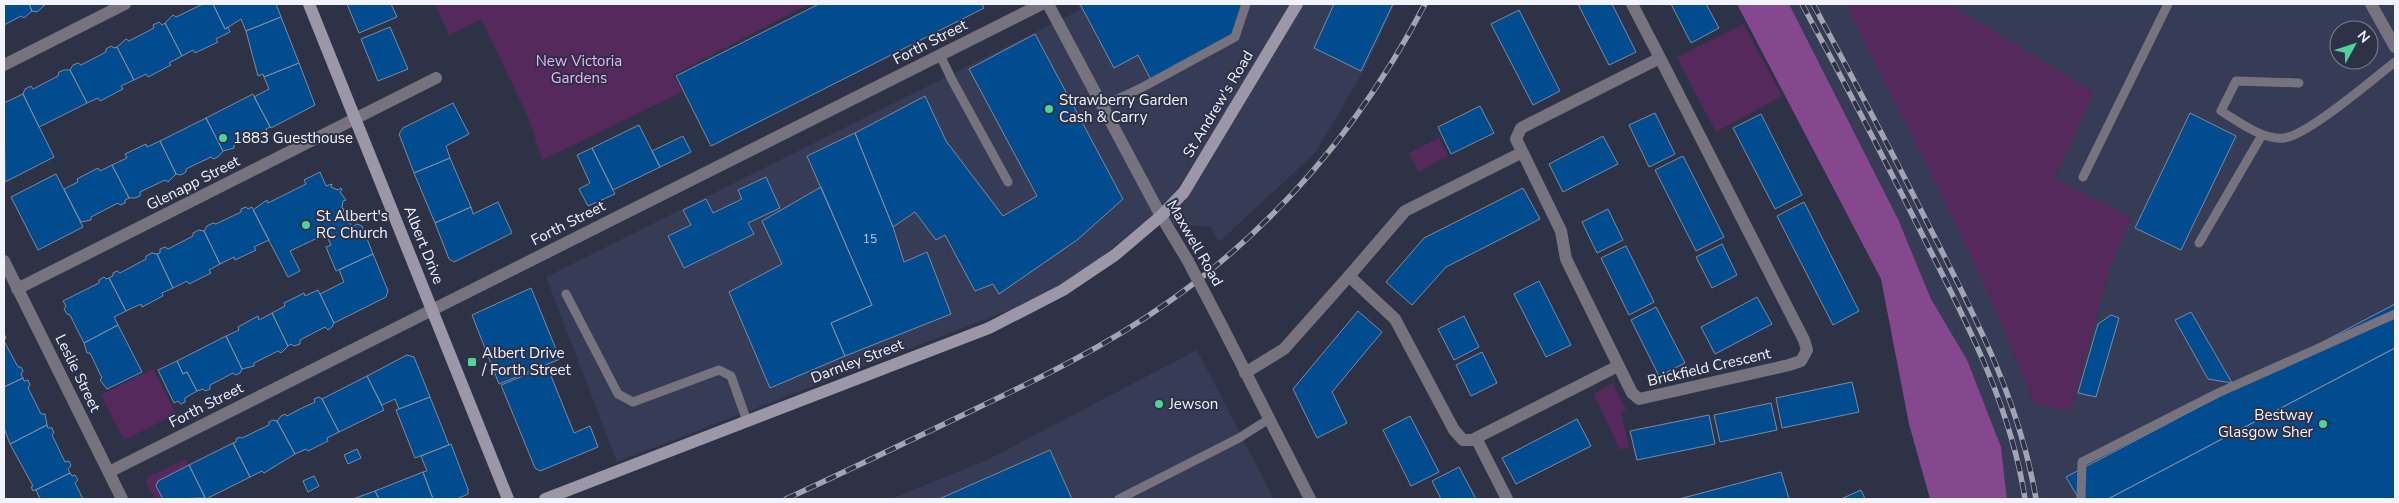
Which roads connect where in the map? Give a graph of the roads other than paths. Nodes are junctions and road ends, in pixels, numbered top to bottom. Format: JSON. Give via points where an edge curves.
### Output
{"nodes":[{"id":1,"x":125,"y":4,"type":"edge"},
{"id":2,"x":309,"y":4,"type":"edge"},
{"id":3,"x":1042,"y":4,"type":"edge"},
{"id":4,"x":1048,"y":4,"type":"edge"},
{"id":5,"x":1246,"y":4,"type":"edge"},
{"id":6,"x":1296,"y":4,"type":"edge"},
{"id":7,"x":1632,"y":4,"type":"edge"},
{"id":8,"x":2168,"y":4,"type":"edge"},
{"id":9,"x":2372,"y":4,"type":"edge"},
{"id":10,"x":2395,"y":47,"type":"edge"},
{"id":11,"x":940,"y":55,"type":"junction"},
{"id":12,"x":1660,"y":58,"type":"junction"},
{"id":13,"x":2395,"y":62,"type":"edge"},
{"id":14,"x":4,"y":65,"type":"edge"},
{"id":15,"x":436,"y":78,"type":"dead end"},
{"id":16,"x":2299,"y":83,"type":"dead end"},
{"id":17,"x":1102,"y":106,"type":"junction"},
{"id":18,"x":355,"y":120,"type":"junction"},
{"id":19,"x":2262,"y":135,"type":"junction"},
{"id":20,"x":1521,"y":153,"type":"junction"},
{"id":21,"x":2083,"y":177,"type":"dead end"},
{"id":22,"x":1008,"y":182,"type":"dead end"},
{"id":23,"x":1160,"y":216,"type":"junction"},
{"id":24,"x":2199,"y":243,"type":"dead end"},
{"id":25,"x":4,"y":261,"type":"edge"},
{"id":26,"x":1348,"y":276,"type":"junction"},
{"id":27,"x":17,"y":288,"type":"junction"},
{"id":28,"x":566,"y":294,"type":"dead end"},
{"id":29,"x":432,"y":309,"type":"junction"},
{"id":30,"x":2395,"y":314,"type":"edge"},
{"id":31,"x":1618,"y":366,"type":"junction"},
{"id":32,"x":1245,"y":373,"type":"junction"},
{"id":33,"x":1269,"y":419,"type":"junction"},
{"id":34,"x":747,"y":421,"type":"junction"},
{"id":35,"x":1476,"y":438,"type":"junction"},
{"id":36,"x":109,"y":472,"type":"junction"},
{"id":37,"x":122,"y":499,"type":"edge"},
{"id":38,"x":508,"y":499,"type":"edge"},
{"id":39,"x":546,"y":499,"type":"edge"},
{"id":40,"x":1119,"y":499,"type":"edge"},
{"id":41,"x":1310,"y":499,"type":"edge"},
{"id":42,"x":1507,"y":499,"type":"edge"},
{"id":43,"x":2081,"y":499,"type":"edge"}],
"edges":[{"from":1,"to":14,"type":"street"},
{"from":2,"to":18,"type":"street","name":"Albert Drive"},
{"from":3,"to":11,"type":"street","name":"Forth Street"},
{"from":4,"to":17,"type":"street","name":"Maxwell Road"},
{"from":5,"to":17,"type":"lane","via":[[1235,37]]},
{"from":6,"to":23,"type":"street","name":"St Andrew's Road","via":[[1184,192]]},
{"from":7,"to":12,"type":"street","name":"Brickfield Crescent"},
{"from":8,"to":21,"type":"lane"},
{"from":9,"to":10,"type":"street"},
{"from":11,"to":22,"type":"lane"},
{"from":11,"to":29,"type":"street","name":"Forth Street"},
{"from":12,"to":20,"type":"street","via":[[1521,128],[1516,139]]},
{"from":12,"to":31,"type":"street","name":"Brickfield Crescent","via":[[1807,350],[1800,361],[1790,365],[1639,399],[1632,394]]},
{"from":13,"to":19,"type":"lane","via":[[2305,130],[2284,138]]},
{"from":15,"to":18,"type":"street","name":"Glenapp Street"},
{"from":16,"to":19,"type":"lane","via":[[2236,81],[2221,111]]},
{"from":17,"to":23,"type":"street","name":"Maxwell Road"},
{"from":18,"to":27,"type":"street","name":"Glenapp Street"},
{"from":18,"to":29,"type":"street","name":"Albert Drive"},
{"from":19,"to":24,"type":"lane"},
{"from":20,"to":26,"type":"street","via":[[1405,212]]},
{"from":20,"to":31,"type":"street","via":[[1561,231],[1566,259]]},
{"from":23,"to":32,"type":"street","name":"Maxwell Road","bridge":true,"via":[[1224,328]]},
{"from":23,"to":34,"type":"street","name":"Darnley Street","via":[[1115,255],[1063,290],[989,328]]},
{"from":25,"to":27,"type":"street","name":"Leslie Street"},
{"from":26,"to":32,"type":"street","via":[[1284,349]]},
{"from":26,"to":35,"type":"street","via":[[1395,319],[1457,435],[1466,441]]},
{"from":27,"to":36,"type":"street","name":"Leslie Street"},
{"from":28,"to":34,"type":"lane","via":[[618,394],[633,402],[719,370],[731,376]]},
{"from":29,"to":36,"type":"street","name":"Forth Street"},
{"from":29,"to":38,"type":"street","name":"Albert Drive"},
{"from":30,"to":43,"type":"lane","via":[[2218,393],[2082,462]]},
{"from":31,"to":35,"type":"street"},
{"from":32,"to":33,"type":"street","name":"Maxwell Road"},
{"from":33,"to":40,"type":"lane","via":[[1239,438]]},
{"from":33,"to":41,"type":"street","name":"Maxwell Road"},
{"from":34,"to":39,"type":"street","name":"Darnley Street"},
{"from":35,"to":42,"type":"street"},
{"from":36,"to":37,"type":"street","name":"Leslie Street"}]}
